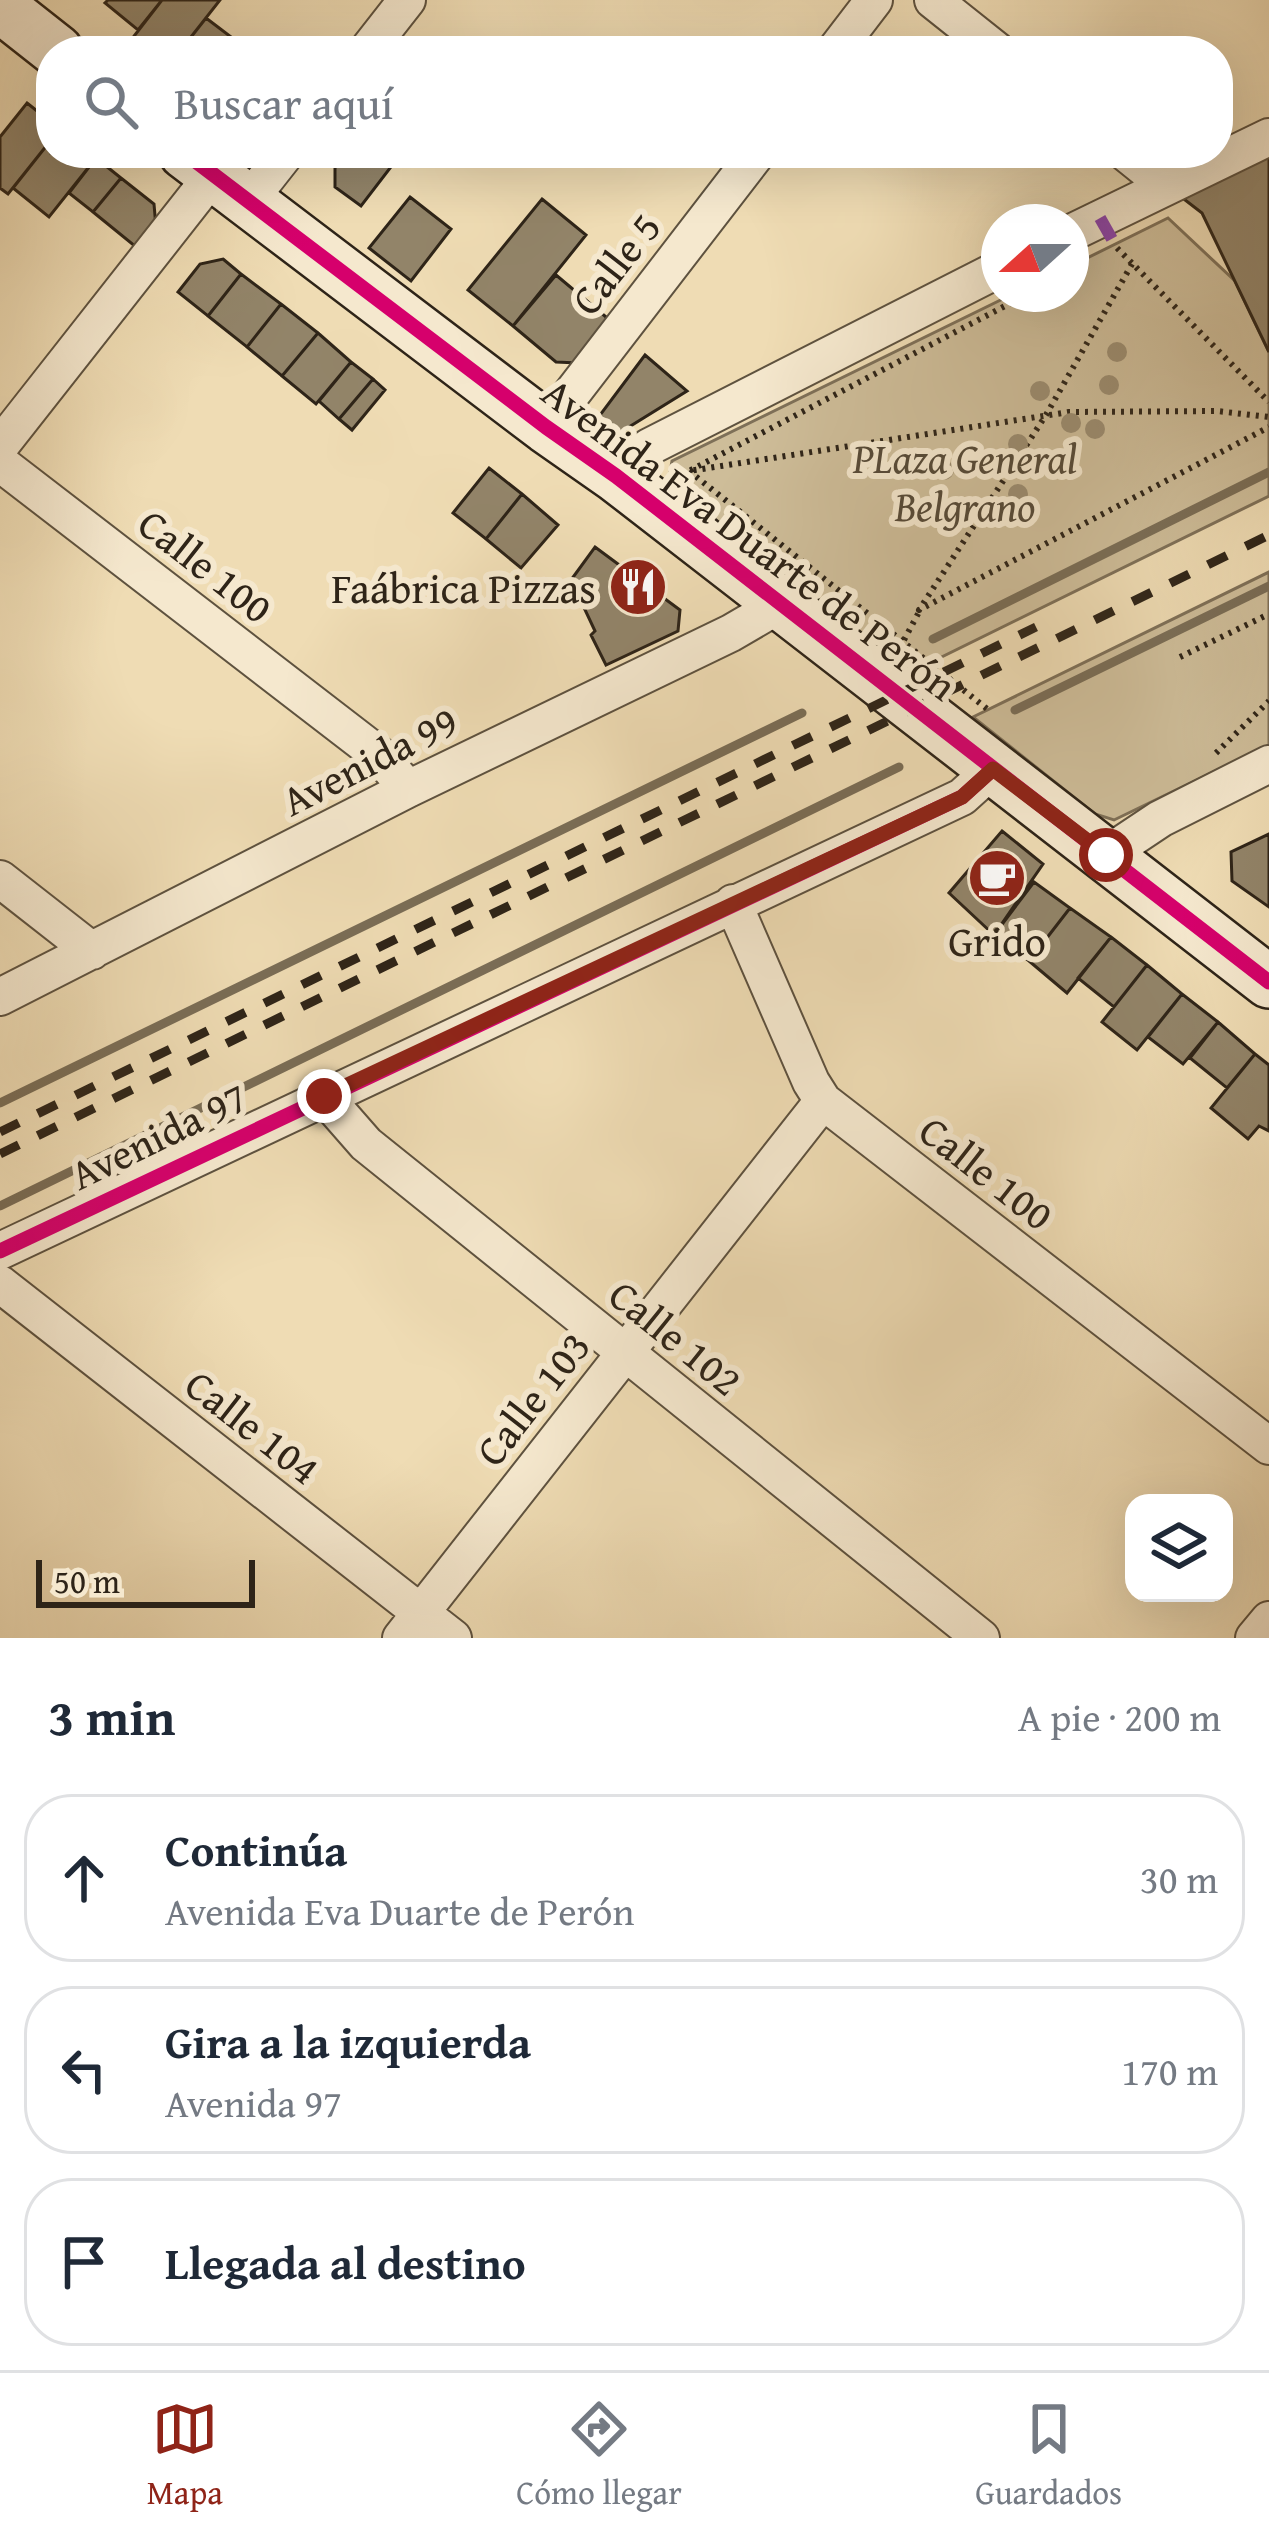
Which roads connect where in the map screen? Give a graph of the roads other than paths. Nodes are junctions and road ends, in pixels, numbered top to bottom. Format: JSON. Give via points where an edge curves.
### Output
{"nodes":[{"id":1,"x":407,"y":0,"type":"edge"},
{"id":2,"x":874,"y":0,"type":"edge"},
{"id":3,"x":933,"y":0,"type":"edge"},
{"id":4,"x":0,"y":6,"type":"edge"},
{"id":5,"x":38,"y":36,"type":"edge"},
{"id":6,"x":379,"y":36,"type":"edge"},
{"id":7,"x":846,"y":36,"type":"edge"},
{"id":8,"x":978,"y":36,"type":"edge"},
{"id":9,"x":1269,"y":137,"type":"edge"},
{"id":10,"x":1233,"y":154,"type":"edge"},
{"id":11,"x":745,"y":168,"type":"edge"},
{"id":12,"x":1145,"y":168,"type":"edge"},
{"id":13,"x":1204,"y":168,"type":"edge"},
{"id":14,"x":216,"y":176,"type":"edge"},
{"id":15,"x":1167,"y":186,"type":"junction"},
{"id":16,"x":1089,"y":224,"type":"edge"},
{"id":17,"x":981,"y":278,"type":"edge"},
{"id":18,"x":545,"y":427,"type":"junction"},
{"id":19,"x":0,"y":446,"type":"edge"},
{"id":20,"x":0,"y":463,"type":"edge"},
{"id":21,"x":616,"y":476,"type":"junction"},
{"id":22,"x":779,"y":605,"type":"junction"},
{"id":23,"x":1269,"y":764,"type":"edge"},
{"id":24,"x":993,"y":769,"type":"junction"},
{"id":25,"x":408,"y":789,"type":"junction"},
{"id":26,"x":1106,"y":855,"type":"junction"},
{"id":27,"x":0,"y":878,"type":"edge"},
{"id":28,"x":733,"y":904,"type":"junction"},
{"id":29,"x":92,"y":951,"type":"junction"},
{"id":30,"x":1269,"y":982,"type":"edge"},
{"id":31,"x":0,"y":997,"type":"edge"},
{"id":32,"x":324,"y":1096,"type":"junction"},
{"id":33,"x":824,"y":1101,"type":"junction"},
{"id":34,"x":0,"y":1251,"type":"edge"},
{"id":35,"x":0,"y":1284,"type":"edge"},
{"id":36,"x":624,"y":1354,"type":"junction"},
{"id":37,"x":1269,"y":1446,"type":"edge"},
{"id":38,"x":1269,"y":1620,"type":"edge"},
{"id":39,"x":411,"y":1625,"type":"edge"},
{"id":40,"x":453,"y":1638,"type":"edge"},
{"id":41,"x":981,"y":1638,"type":"edge"},
{"id":42,"x":1254,"y":1638,"type":"edge"}],
"edges":[{"from":1,"to":6,"type":"street"},
{"from":2,"to":7,"type":"street"},
{"from":3,"to":8,"type":"street"},
{"from":4,"to":5,"type":"street"},
{"from":9,"to":10,"type":"street"},
{"from":11,"to":18,"type":"street","name":"Calle 5"},
{"from":12,"to":15,"type":"street"},
{"from":13,"to":15,"type":"street"},
{"from":14,"to":18,"type":"street","name":"Avenida Eva Duarte de Perón"},
{"from":14,"to":19,"type":"street"},
{"from":15,"to":16,"type":"street"},
{"from":17,"to":21,"type":"street","via":[[650,447]]},
{"from":18,"to":21,"type":"street","name":"Avenida Eva Duarte de Perón"},
{"from":20,"to":25,"type":"street","name":"Calle 100","via":[[379,755]]},
{"from":21,"to":22,"type":"street","name":"Avenida Eva Duarte de Perón"},
{"from":22,"to":24,"type":"street","name":"Avenida Eva Duarte de Perón"},
{"from":22,"to":25,"type":"street","name":"Avenida 99"},
{"from":23,"to":26,"type":"street"},
{"from":24,"to":26,"type":"street","name":"Avenida Eva Duarte de Perón"},
{"from":24,"to":28,"type":"street","name":"Avenida 97","via":[[962,797]]},
{"from":25,"to":29,"type":"street","name":"Avenida 99"},
{"from":26,"to":30,"type":"street","name":"Avenida Eva Duarte de Perón"},
{"from":27,"to":29,"type":"street"},
{"from":28,"to":32,"type":"street","name":"Avenida 97"},
{"from":28,"to":33,"type":"street","name":"Calle 100"},
{"from":29,"to":31,"type":"street","name":"Avenida 99"},
{"from":32,"to":34,"type":"street","name":"Avenida 97"},
{"from":32,"to":36,"type":"street","name":"Calle 102","via":[[366,1144]]},
{"from":33,"to":36,"type":"street","name":"Calle 103"},
{"from":33,"to":37,"type":"street","name":"Calle 100"},
{"from":35,"to":39,"type":"street","name":"Calle 104"},
{"from":36,"to":39,"type":"street","name":"Calle 103"},
{"from":36,"to":41,"type":"street","name":"Calle 102"},
{"from":38,"to":42,"type":"street"},
{"from":39,"to":40,"type":"street","name":"Calle 104"}]}
